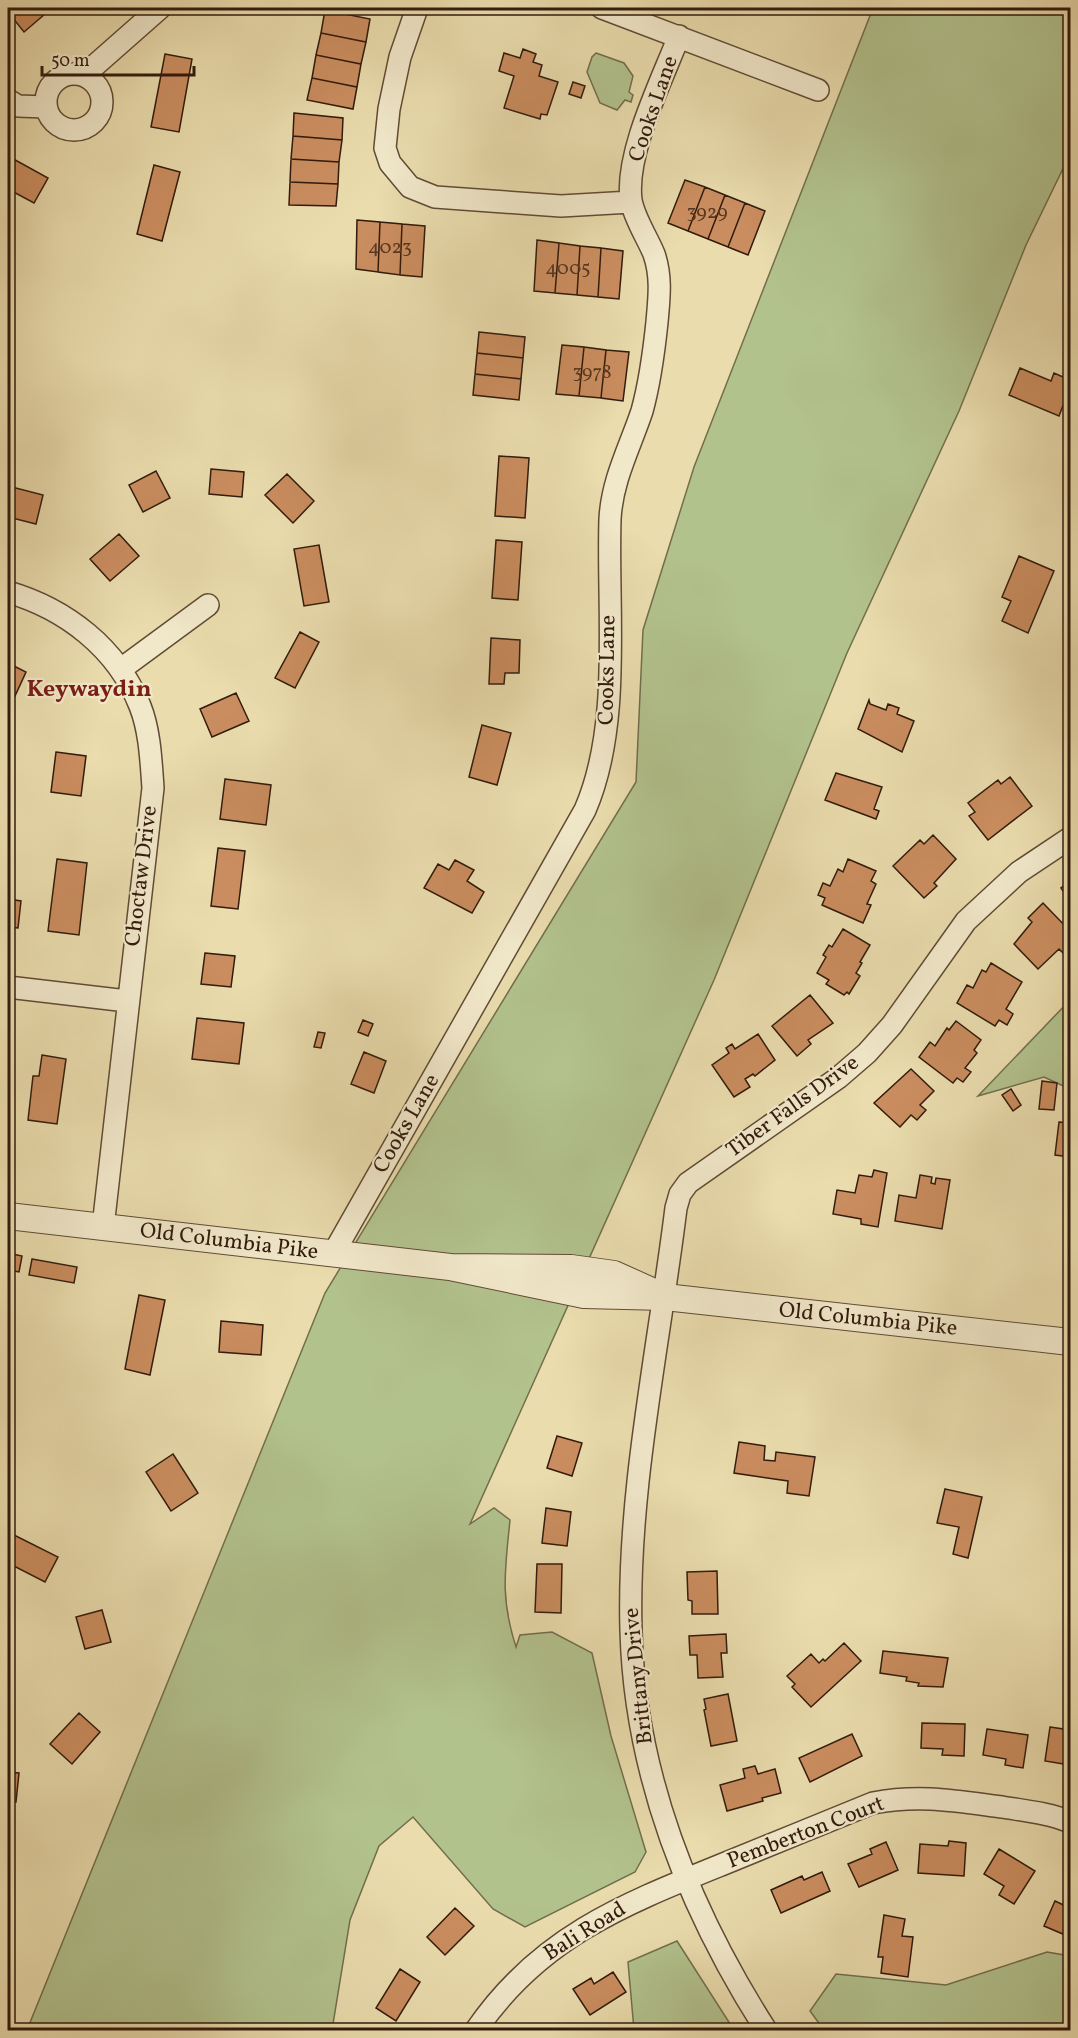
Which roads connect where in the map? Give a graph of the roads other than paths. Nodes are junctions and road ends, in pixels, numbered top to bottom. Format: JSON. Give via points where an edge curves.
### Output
{"nodes":[{"id":1,"x":160,"y":8,"type":"edge"},
{"id":2,"x":417,"y":8,"type":"edge"},
{"id":3,"x":602,"y":8,"type":"edge"},
{"id":4,"x":679,"y":36,"type":"junction"},
{"id":5,"x":84,"y":75,"type":"junction"},
{"id":6,"x":818,"y":90,"type":"dead end"},
{"id":7,"x":8,"y":100,"type":"edge"},
{"id":8,"x":46,"y":106,"type":"junction"},
{"id":9,"x":631,"y":202,"type":"junction"},
{"id":10,"x":8,"y":592,"type":"edge"},
{"id":11,"x":208,"y":605,"type":"dead end"},
{"id":12,"x":121,"y":669,"type":"junction"},
{"id":13,"x":1071,"y":838,"type":"edge"},
{"id":14,"x":8,"y":987,"type":"edge"},
{"id":15,"x":127,"y":1001,"type":"junction"},
{"id":16,"x":8,"y":1216,"type":"edge"},
{"id":17,"x":103,"y":1227,"type":"junction"},
{"id":18,"x":333,"y":1254,"type":"junction"},
{"id":19,"x":665,"y":1297,"type":"junction"},
{"id":20,"x":1071,"y":1342,"type":"edge"},
{"id":21,"x":1071,"y":1822,"type":"edge"},
{"id":22,"x":685,"y":1880,"type":"junction"},
{"id":23,"x":476,"y":2031,"type":"edge"},
{"id":24,"x":766,"y":2031,"type":"edge"}],
"edges":[{"from":1,"to":5,"type":"street"},
{"from":2,"to":9,"type":"street","via":[[388,109],[386,148],[390,163],[410,187],[435,197],[561,206]]},
{"from":3,"to":4,"type":"street"},
{"from":4,"to":6,"type":"street"},
{"from":4,"to":9,"type":"street","name":"Cooks Lane","via":[[640,135]]},
{"from":5,"to":8,"type":"street","via":[[59,78],[48,91]]},
{"from":5,"to":8,"type":"street","via":[[102,94],[102,108],[90,127],[76,131],[61,128],[51,119]]},
{"from":7,"to":8,"type":"street","via":[[18,106]]},
{"from":9,"to":18,"type":"street","name":"Cooks Lane","via":[[654,256],[660,282],[642,410],[621,464],[610,516],[606,735],[596,784]]},
{"from":10,"to":12,"type":"street","name":"Choctaw Drive","via":[[67,618],[100,644]]},
{"from":11,"to":12,"type":"street"},
{"from":12,"to":15,"type":"street","name":"Choctaw Drive","via":[[140,706],[150,748],[153,788]]},
{"from":13,"to":19,"type":"street","name":"Tiber Falls Drive","via":[[1019,872],[966,921],[892,1025],[867,1053],[838,1078],[688,1183],[676,1208]]},
{"from":14,"to":15,"type":"street"},
{"from":15,"to":17,"type":"street","name":"Choctaw Drive"},
{"from":16,"to":17,"type":"street","name":"Old Columbia Pike"},
{"from":17,"to":18,"type":"street","name":"Old Columbia Pike"},
{"from":18,"to":19,"type":"street","name":"Old Columbia Pike","via":[[450,1267],[584,1295]]},
{"from":19,"to":20,"type":"street","name":"Old Columbia Pike"},
{"from":19,"to":22,"type":"street","name":"Brittany Drive","via":[[635,1514],[631,1634],[639,1713],[654,1785]]},
{"from":21,"to":22,"type":"street","name":"Pemberton Court","via":[[1047,1814],[932,1797],[900,1798],[873,1803]]},
{"from":22,"to":23,"type":"street","name":"Bali Road","via":[[628,1903],[551,1948],[514,1983]]},
{"from":22,"to":24,"type":"street","name":"Brittany Drive","via":[[722,1957]]}]}
